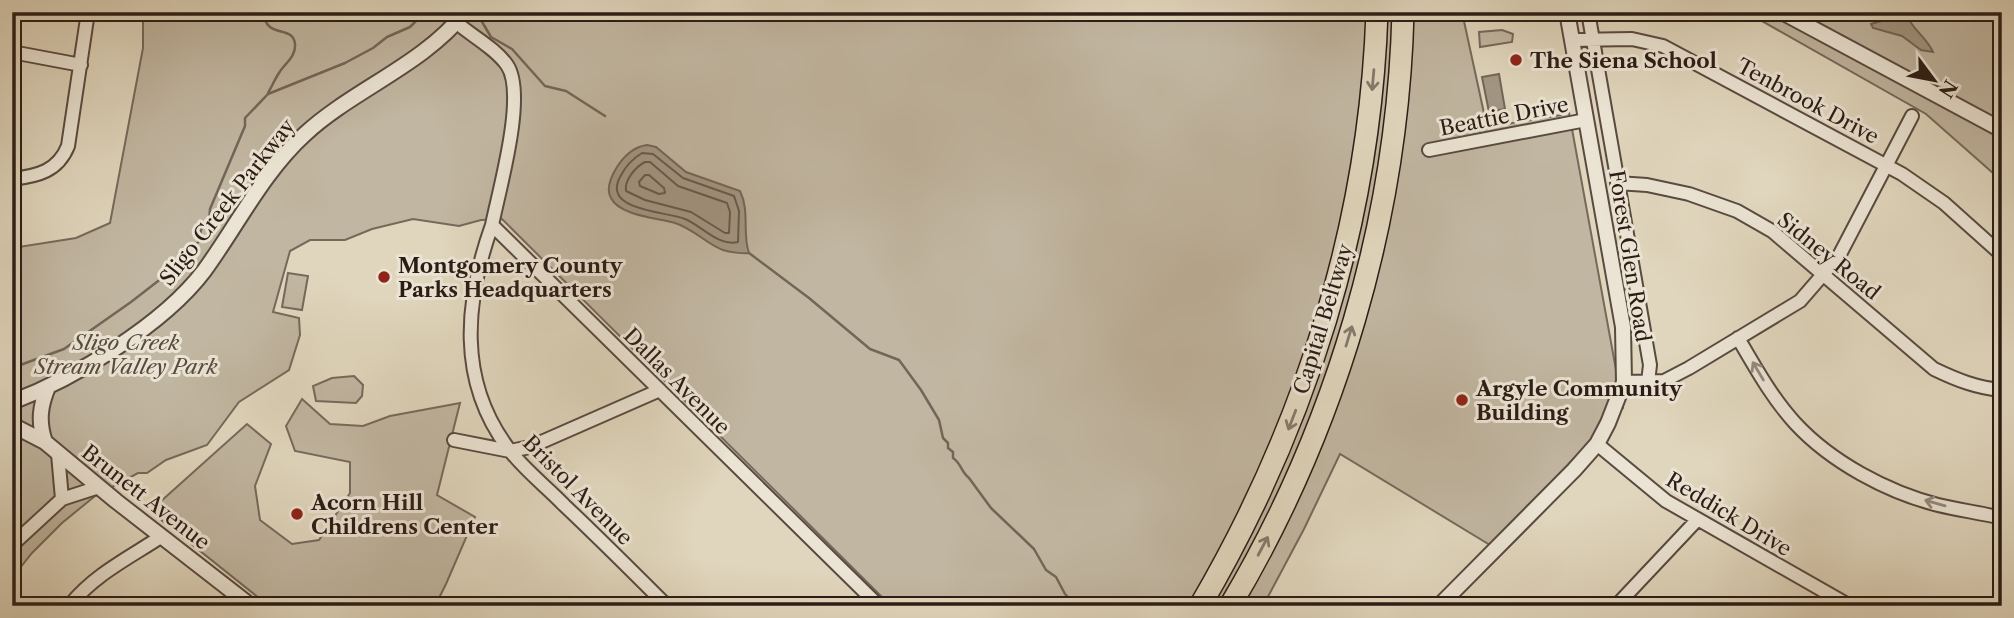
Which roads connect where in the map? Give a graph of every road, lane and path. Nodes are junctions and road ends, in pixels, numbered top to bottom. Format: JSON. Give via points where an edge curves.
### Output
{"nodes":[{"id":1,"x":88,"y":12,"type":"edge"},
{"id":2,"x":1377,"y":12,"type":"edge"},
{"id":3,"x":1404,"y":12,"type":"edge"},
{"id":4,"x":1567,"y":12,"type":"edge"},
{"id":5,"x":1588,"y":12,"type":"edge"},
{"id":6,"x":1782,"y":12,"type":"edge"},
{"id":7,"x":461,"y":18,"type":"edge"},
{"id":8,"x":1592,"y":39,"type":"junction"},
{"id":9,"x":1572,"y":40,"type":"junction"},
{"id":10,"x":12,"y":52,"type":"edge"},
{"id":11,"x":81,"y":65,"type":"junction"},
{"id":12,"x":1912,"y":117,"type":"dead end"},
{"id":13,"x":1586,"y":120,"type":"junction"},
{"id":14,"x":2002,"y":130,"type":"edge"},
{"id":15,"x":1429,"y":150,"type":"dead end"},
{"id":16,"x":1886,"y":165,"type":"junction"},
{"id":17,"x":12,"y":178,"type":"edge"},
{"id":18,"x":1617,"y":183,"type":"junction"},
{"id":19,"x":492,"y":225,"type":"junction"},
{"id":20,"x":2002,"y":255,"type":"edge"},
{"id":21,"x":1824,"y":274,"type":"junction"},
{"id":22,"x":1738,"y":338,"type":"junction"},
{"id":23,"x":1624,"y":382,"type":"junction"},
{"id":24,"x":1648,"y":382,"type":"junction"},
{"id":25,"x":48,"y":387,"type":"junction"},
{"id":26,"x":660,"y":390,"type":"junction"},
{"id":27,"x":2002,"y":390,"type":"edge"},
{"id":28,"x":12,"y":402,"type":"edge"},
{"id":29,"x":12,"y":425,"type":"edge"},
{"id":30,"x":454,"y":440,"type":"dead end"},
{"id":31,"x":45,"y":442,"type":"junction"},
{"id":32,"x":1597,"y":444,"type":"junction"},
{"id":33,"x":510,"y":451,"type":"junction"},
{"id":34,"x":58,"y":454,"type":"junction"},
{"id":35,"x":99,"y":487,"type":"junction"},
{"id":36,"x":62,"y":499,"type":"junction"},
{"id":37,"x":2002,"y":518,"type":"edge"},
{"id":38,"x":1697,"y":520,"type":"junction"},
{"id":39,"x":162,"y":536,"type":"junction"},
{"id":40,"x":12,"y":545,"type":"edge"},
{"id":41,"x":71,"y":605,"type":"edge"},
{"id":42,"x":1620,"y":605,"type":"edge"},
{"id":43,"x":251,"y":606,"type":"edge"},
{"id":44,"x":667,"y":606,"type":"edge"},
{"id":45,"x":879,"y":606,"type":"edge"},
{"id":46,"x":1200,"y":606,"type":"edge"},
{"id":47,"x":1230,"y":606,"type":"edge"},
{"id":48,"x":1439,"y":606,"type":"edge"},
{"id":49,"x":1850,"y":606,"type":"edge"}],
"edges":[{"from":1,"to":11,"type":"street"},
{"from":2,"to":46,"type":"highway","name":"Capital Beltway","one_way":true,"via":[[1372,86],[1354,209],[1325,323],[1271,469]]},
{"from":47,"to":3,"type":"highway","name":"Capital Beltway","one_way":true,"via":[[1296,480],[1350,331],[1390,161]]},
{"from":4,"to":9,"type":"street","name":"Forest Glen Road"},
{"from":5,"to":8,"type":"street","name":"Forest Glen Road"},
{"from":6,"to":14,"type":"street"},
{"from":7,"to":19,"type":"street","via":[[507,65],[514,85]]},
{"from":7,"to":25,"type":"street","name":"Sligo Creek Parkway","via":[[302,137],[204,271],[173,304],[120,344]]},
{"from":8,"to":9,"type":"street","name":"Tenbrook Drive"},
{"from":8,"to":16,"type":"street","name":"Tenbrook Drive","via":[[1632,39],[1663,46]]},
{"from":8,"to":18,"type":"street","name":"Forest Glen Road"},
{"from":9,"to":13,"type":"street","name":"Forest Glen Road"},
{"from":10,"to":11,"type":"street"},
{"from":11,"to":17,"type":"street","via":[[65,155],[54,168],[34,177]]},
{"from":12,"to":16,"type":"street"},
{"from":13,"to":15,"type":"street","name":"Beattie Drive"},
{"from":13,"to":23,"type":"street","name":"Forest Glen Road","via":[[1623,327]]},
{"from":16,"to":20,"type":"street","name":"Tenbrook Drive","via":[[1944,203]]},
{"from":16,"to":21,"type":"street","via":[[1839,256]]},
{"from":18,"to":21,"type":"street","name":"Sidney Road","via":[[1689,194],[1737,211],[1772,231]]},
{"from":18,"to":24,"type":"street","name":"Forest Glen Road","via":[[1650,365]]},
{"from":19,"to":26,"type":"street","name":"Dallas Avenue"},
{"from":19,"to":33,"type":"street","name":"Bristol Avenue","via":[[481,256],[469,343],[479,396]]},
{"from":21,"to":22,"type":"street","via":[[1800,301]]},
{"from":21,"to":27,"type":"street","name":"Sidney Road","via":[[1934,369],[1962,382]]},
{"from":22,"to":24,"type":"street","via":[[1664,381]]},
{"from":37,"to":22,"type":"street","one_way":true,"via":[[1902,493],[1841,460],[1795,423]]},
{"from":23,"to":24,"type":"street"},
{"from":23,"to":32,"type":"street","name":"Forest Glen Road"},
{"from":25,"to":28,"type":"street","name":"Sligo Creek Parkway"},
{"from":25,"to":31,"type":"street","via":[[40,414]]},
{"from":26,"to":33,"type":"street","via":[[550,440]]},
{"from":26,"to":45,"type":"street","name":"Dallas Avenue"},
{"from":29,"to":31,"type":"street","name":"Brunett Avenue"},
{"from":30,"to":33,"type":"street"},
{"from":31,"to":34,"type":"street","name":"Brunett Avenue"},
{"from":32,"to":38,"type":"street","name":"Reddick Drive","via":[[1655,493]]},
{"from":32,"to":48,"type":"street","name":"Forest Glen Road"},
{"from":33,"to":44,"type":"street","name":"Bristol Avenue"},
{"from":34,"to":35,"type":"street","name":"Brunett Avenue"},
{"from":34,"to":36,"type":"street"},
{"from":35,"to":36,"type":"street"},
{"from":35,"to":39,"type":"street","name":"Brunett Avenue"},
{"from":36,"to":40,"type":"street"},
{"from":38,"to":42,"type":"street"},
{"from":38,"to":49,"type":"street","name":"Reddick Drive"},
{"from":39,"to":41,"type":"street","via":[[97,578]]},
{"from":39,"to":43,"type":"street","name":"Brunett Avenue"}]}
